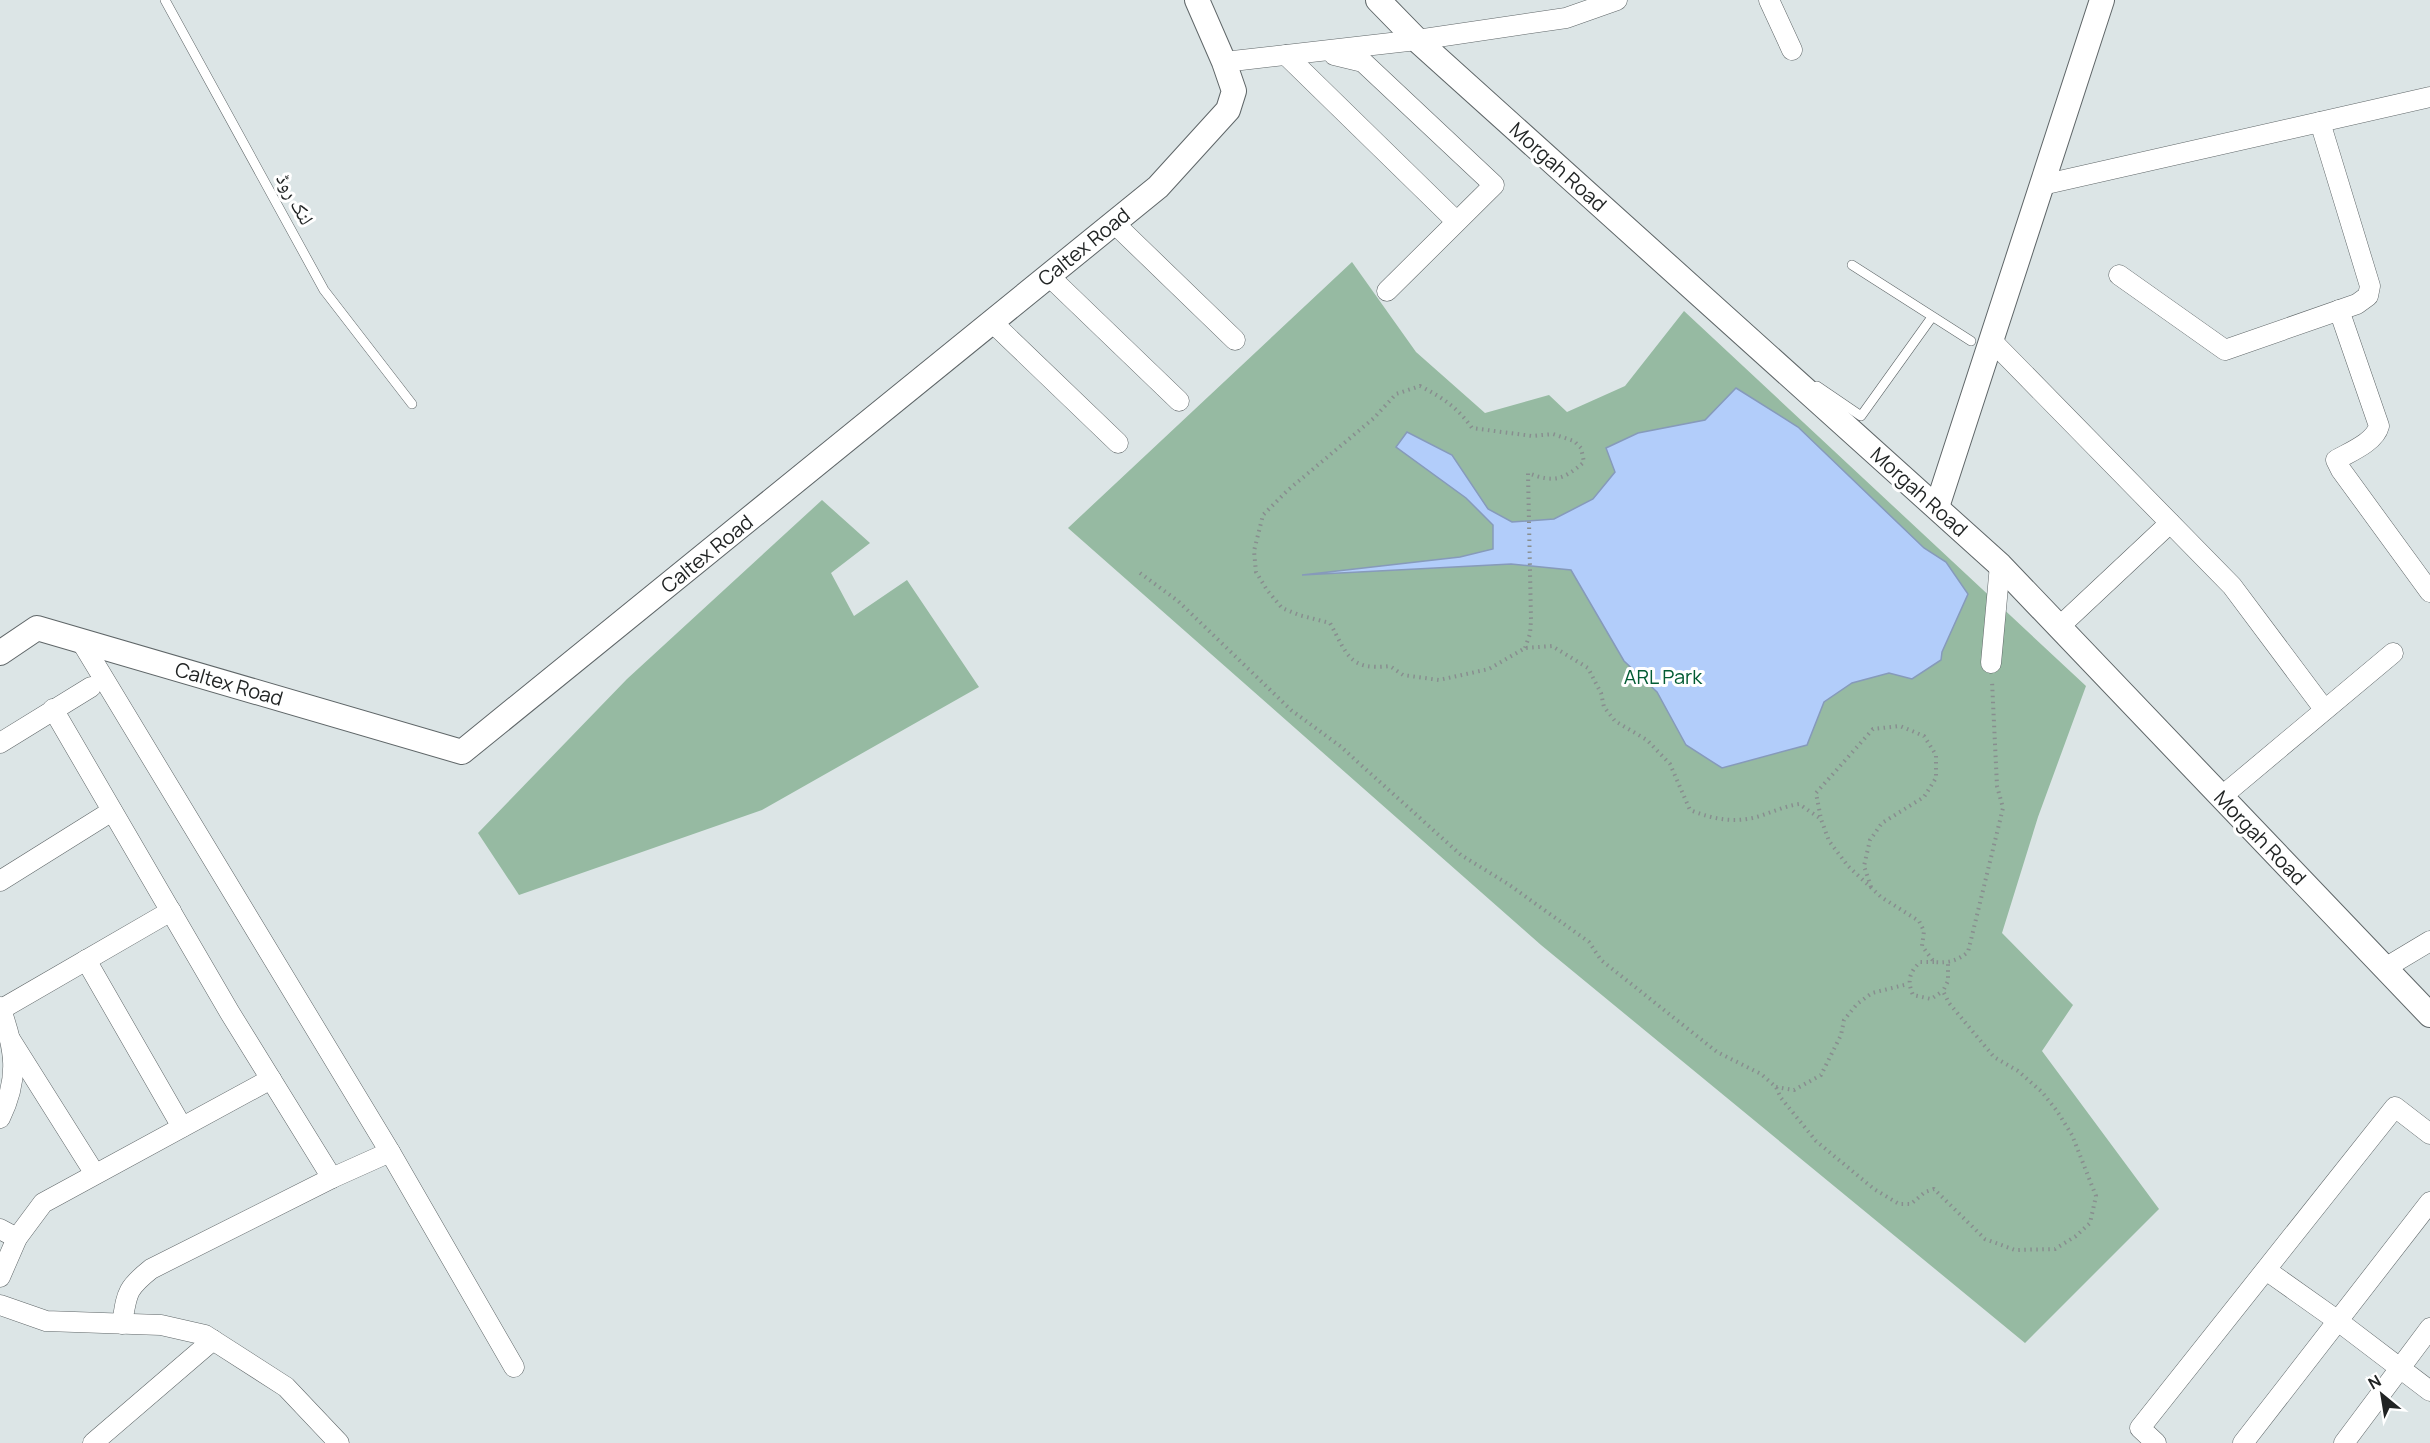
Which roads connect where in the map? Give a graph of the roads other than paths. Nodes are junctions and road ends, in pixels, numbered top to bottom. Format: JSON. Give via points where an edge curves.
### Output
{"nodes":[{"id":1,"x":165,"y":0,"type":"edge"},
{"id":2,"x":1197,"y":0,"type":"edge"},
{"id":3,"x":1378,"y":0,"type":"edge"},
{"id":4,"x":1617,"y":0,"type":"edge"},
{"id":5,"x":1769,"y":0,"type":"edge"},
{"id":6,"x":2102,"y":0,"type":"edge"},
{"id":7,"x":1417,"y":40,"type":"junction"},
{"id":8,"x":1792,"y":50,"type":"dead end"},
{"id":9,"x":1318,"y":51,"type":"junction"},
{"id":10,"x":1286,"y":55,"type":"junction"},
{"id":11,"x":1224,"y":62,"type":"junction"},
{"id":12,"x":2430,"y":97,"type":"edge"},
{"id":13,"x":2320,"y":122,"type":"junction"},
{"id":14,"x":2042,"y":185,"type":"junction"},
{"id":15,"x":1456,"y":220,"type":"junction"},
{"id":16,"x":1114,"y":223,"type":"junction"},
{"id":17,"x":1852,"y":265,"type":"dead end"},
{"id":18,"x":2119,"y":275,"type":"dead end"},
{"id":19,"x":1049,"y":276,"type":"junction"},
{"id":20,"x":1387,"y":291,"type":"dead end"},
{"id":21,"x":2339,"y":310,"type":"junction"},
{"id":22,"x":1932,"y":317,"type":"junction"},
{"id":23,"x":992,"y":322,"type":"junction"},
{"id":24,"x":1235,"y":340,"type":"dead end"},
{"id":25,"x":1981,"y":341,"type":"junction"},
{"id":26,"x":1762,"y":350,"type":"junction"},
{"id":27,"x":1179,"y":401,"type":"dead end"},
{"id":28,"x":412,"y":404,"type":"dead end"},
{"id":29,"x":1118,"y":443,"type":"dead end"},
{"id":30,"x":1937,"y":507,"type":"junction"},
{"id":31,"x":2170,"y":523,"type":"junction"},
{"id":32,"x":2000,"y":566,"type":"junction"},
{"id":33,"x":2430,"y":592,"type":"edge"},
{"id":34,"x":2059,"y":627,"type":"junction"},
{"id":35,"x":81,"y":641,"type":"junction"},
{"id":36,"x":0,"y":653,"type":"edge"},
{"id":37,"x":2393,"y":653,"type":"dead end"},
{"id":38,"x":1990,"y":663,"type":"road end"},
{"id":39,"x":91,"y":687,"type":"dead end"},
{"id":40,"x":2324,"y":709,"type":"junction"},
{"id":41,"x":53,"y":710,"type":"junction"},
{"id":42,"x":0,"y":743,"type":"edge"},
{"id":43,"x":2221,"y":797,"type":"junction"},
{"id":44,"x":112,"y":811,"type":"junction"},
{"id":45,"x":0,"y":881,"type":"edge"},
{"id":46,"x":171,"y":911,"type":"junction"},
{"id":47,"x":2430,"y":941,"type":"edge"},
{"id":48,"x":86,"y":960,"type":"junction"},
{"id":49,"x":2385,"y":968,"type":"junction"},
{"id":50,"x":0,"y":1009,"type":"edge"},
{"id":51,"x":2430,"y":1015,"type":"edge"},
{"id":52,"x":10,"y":1039,"type":"junction"},
{"id":53,"x":271,"y":1079,"type":"junction"},
{"id":54,"x":0,"y":1118,"type":"edge"},
{"id":55,"x":182,"y":1127,"type":"junction"},
{"id":56,"x":2430,"y":1134,"type":"edge"},
{"id":57,"x":390,"y":1152,"type":"junction"},
{"id":58,"x":95,"y":1174,"type":"junction"},
{"id":59,"x":332,"y":1178,"type":"junction"},
{"id":60,"x":2430,"y":1202,"type":"edge"},
{"id":61,"x":8,"y":1234,"type":"edge"},
{"id":62,"x":2266,"y":1270,"type":"junction"},
{"id":63,"x":0,"y":1277,"type":"edge"},
{"id":64,"x":0,"y":1305,"type":"edge"},
{"id":65,"x":2338,"y":1321,"type":"junction"},
{"id":66,"x":122,"y":1324,"type":"junction"},
{"id":67,"x":2430,"y":1328,"type":"edge"},
{"id":68,"x":213,"y":1340,"type":"junction"},
{"id":69,"x":514,"y":1366,"type":"dead end"},
{"id":70,"x":2400,"y":1368,"type":"junction"},
{"id":71,"x":2430,"y":1391,"type":"edge"},
{"id":72,"x":93,"y":1443,"type":"edge"},
{"id":73,"x":339,"y":1443,"type":"edge"},
{"id":74,"x":2156,"y":1443,"type":"edge"},
{"id":75,"x":2243,"y":1443,"type":"edge"},
{"id":76,"x":2344,"y":1443,"type":"edge"}],
"edges":[{"from":1,"to":28,"type":"lane","name":"لنک روڈ","via":[[324,290]]},
{"from":2,"to":11,"type":"street","name":"Caltex Road"},
{"from":3,"to":7,"type":"street","name":"Morgah Road"},
{"from":4,"to":7,"type":"street","via":[[1566,18]]},
{"from":5,"to":8,"type":"street"},
{"from":6,"to":14,"type":"street"},
{"from":7,"to":9,"type":"street"},
{"from":7,"to":26,"type":"street","name":"Morgah Road"},
{"from":9,"to":10,"type":"street"},
{"from":9,"to":15,"type":"street","via":[[1363,62],[1494,185]]},
{"from":10,"to":11,"type":"street"},
{"from":10,"to":15,"type":"street"},
{"from":11,"to":16,"type":"street","name":"Caltex Road","via":[[1234,92],[1228,110],[1158,187]]},
{"from":12,"to":13,"type":"street"},
{"from":13,"to":14,"type":"street"},
{"from":13,"to":21,"type":"street","via":[[2370,286],[2368,296]]},
{"from":14,"to":25,"type":"street"},
{"from":15,"to":20,"type":"street"},
{"from":16,"to":19,"type":"street","name":"Caltex Road"},
{"from":16,"to":24,"type":"street"},
{"from":17,"to":22,"type":"lane"},
{"from":18,"to":21,"type":"street","via":[[2225,350]]},
{"from":19,"to":23,"type":"street","name":"Caltex Road"},
{"from":19,"to":27,"type":"street"},
{"from":21,"to":33,"type":"street","via":[[2379,426],[2378,433],[2336,460]]},
{"from":22,"to":25,"type":"lane"},
{"from":22,"to":26,"type":"lane","via":[[1861,416]]},
{"from":23,"to":29,"type":"street"},
{"from":23,"to":35,"type":"street","name":"Caltex Road","via":[[462,752]]},
{"from":25,"to":30,"type":"street"},
{"from":25,"to":31,"type":"street"},
{"from":26,"to":30,"type":"street","name":"Morgah Road"},
{"from":30,"to":32,"type":"street","name":"Morgah Road"},
{"from":31,"to":34,"type":"street"},
{"from":31,"to":40,"type":"street","via":[[2232,586]]},
{"from":32,"to":34,"type":"street","name":"Morgah Road"},
{"from":32,"to":38,"type":"street"},
{"from":34,"to":43,"type":"street","name":"Morgah Road"},
{"from":35,"to":36,"type":"street","name":"Caltex Road","via":[[37,628]]},
{"from":35,"to":57,"type":"street"},
{"from":37,"to":40,"type":"street"},
{"from":39,"to":41,"type":"street"},
{"from":40,"to":43,"type":"street"},
{"from":41,"to":42,"type":"street"},
{"from":41,"to":44,"type":"street"},
{"from":43,"to":49,"type":"street","name":"Morgah Road"},
{"from":44,"to":45,"type":"street"},
{"from":44,"to":46,"type":"street"},
{"from":46,"to":48,"type":"street"},
{"from":46,"to":53,"type":"street"},
{"from":47,"to":49,"type":"street"},
{"from":48,"to":50,"type":"street"},
{"from":48,"to":55,"type":"street"},
{"from":49,"to":51,"type":"street","name":"Morgah Road"},
{"from":50,"to":52,"type":"street"},
{"from":52,"to":54,"type":"street","via":[[13,1084]]},
{"from":52,"to":58,"type":"street"},
{"from":53,"to":55,"type":"street"},
{"from":53,"to":59,"type":"street"},
{"from":55,"to":58,"type":"street"},
{"from":56,"to":62,"type":"street","via":[[2395,1107]]},
{"from":57,"to":59,"type":"street"},
{"from":57,"to":69,"type":"street"},
{"from":58,"to":61,"type":"street","via":[[43,1203]]},
{"from":59,"to":66,"type":"street","via":[[151,1269],[127,1292]]},
{"from":60,"to":65,"type":"street"},
{"from":61,"to":63,"type":"street"},
{"from":62,"to":65,"type":"street"},
{"from":62,"to":74,"type":"street","via":[[2140,1428]]},
{"from":64,"to":66,"type":"street","via":[[46,1322]]},
{"from":65,"to":70,"type":"street"},
{"from":65,"to":75,"type":"street"},
{"from":66,"to":68,"type":"street","via":[[161,1324]]},
{"from":67,"to":70,"type":"street"},
{"from":68,"to":72,"type":"street"},
{"from":68,"to":73,"type":"street","via":[[286,1387]]},
{"from":70,"to":71,"type":"street"},
{"from":70,"to":76,"type":"street"}]}
